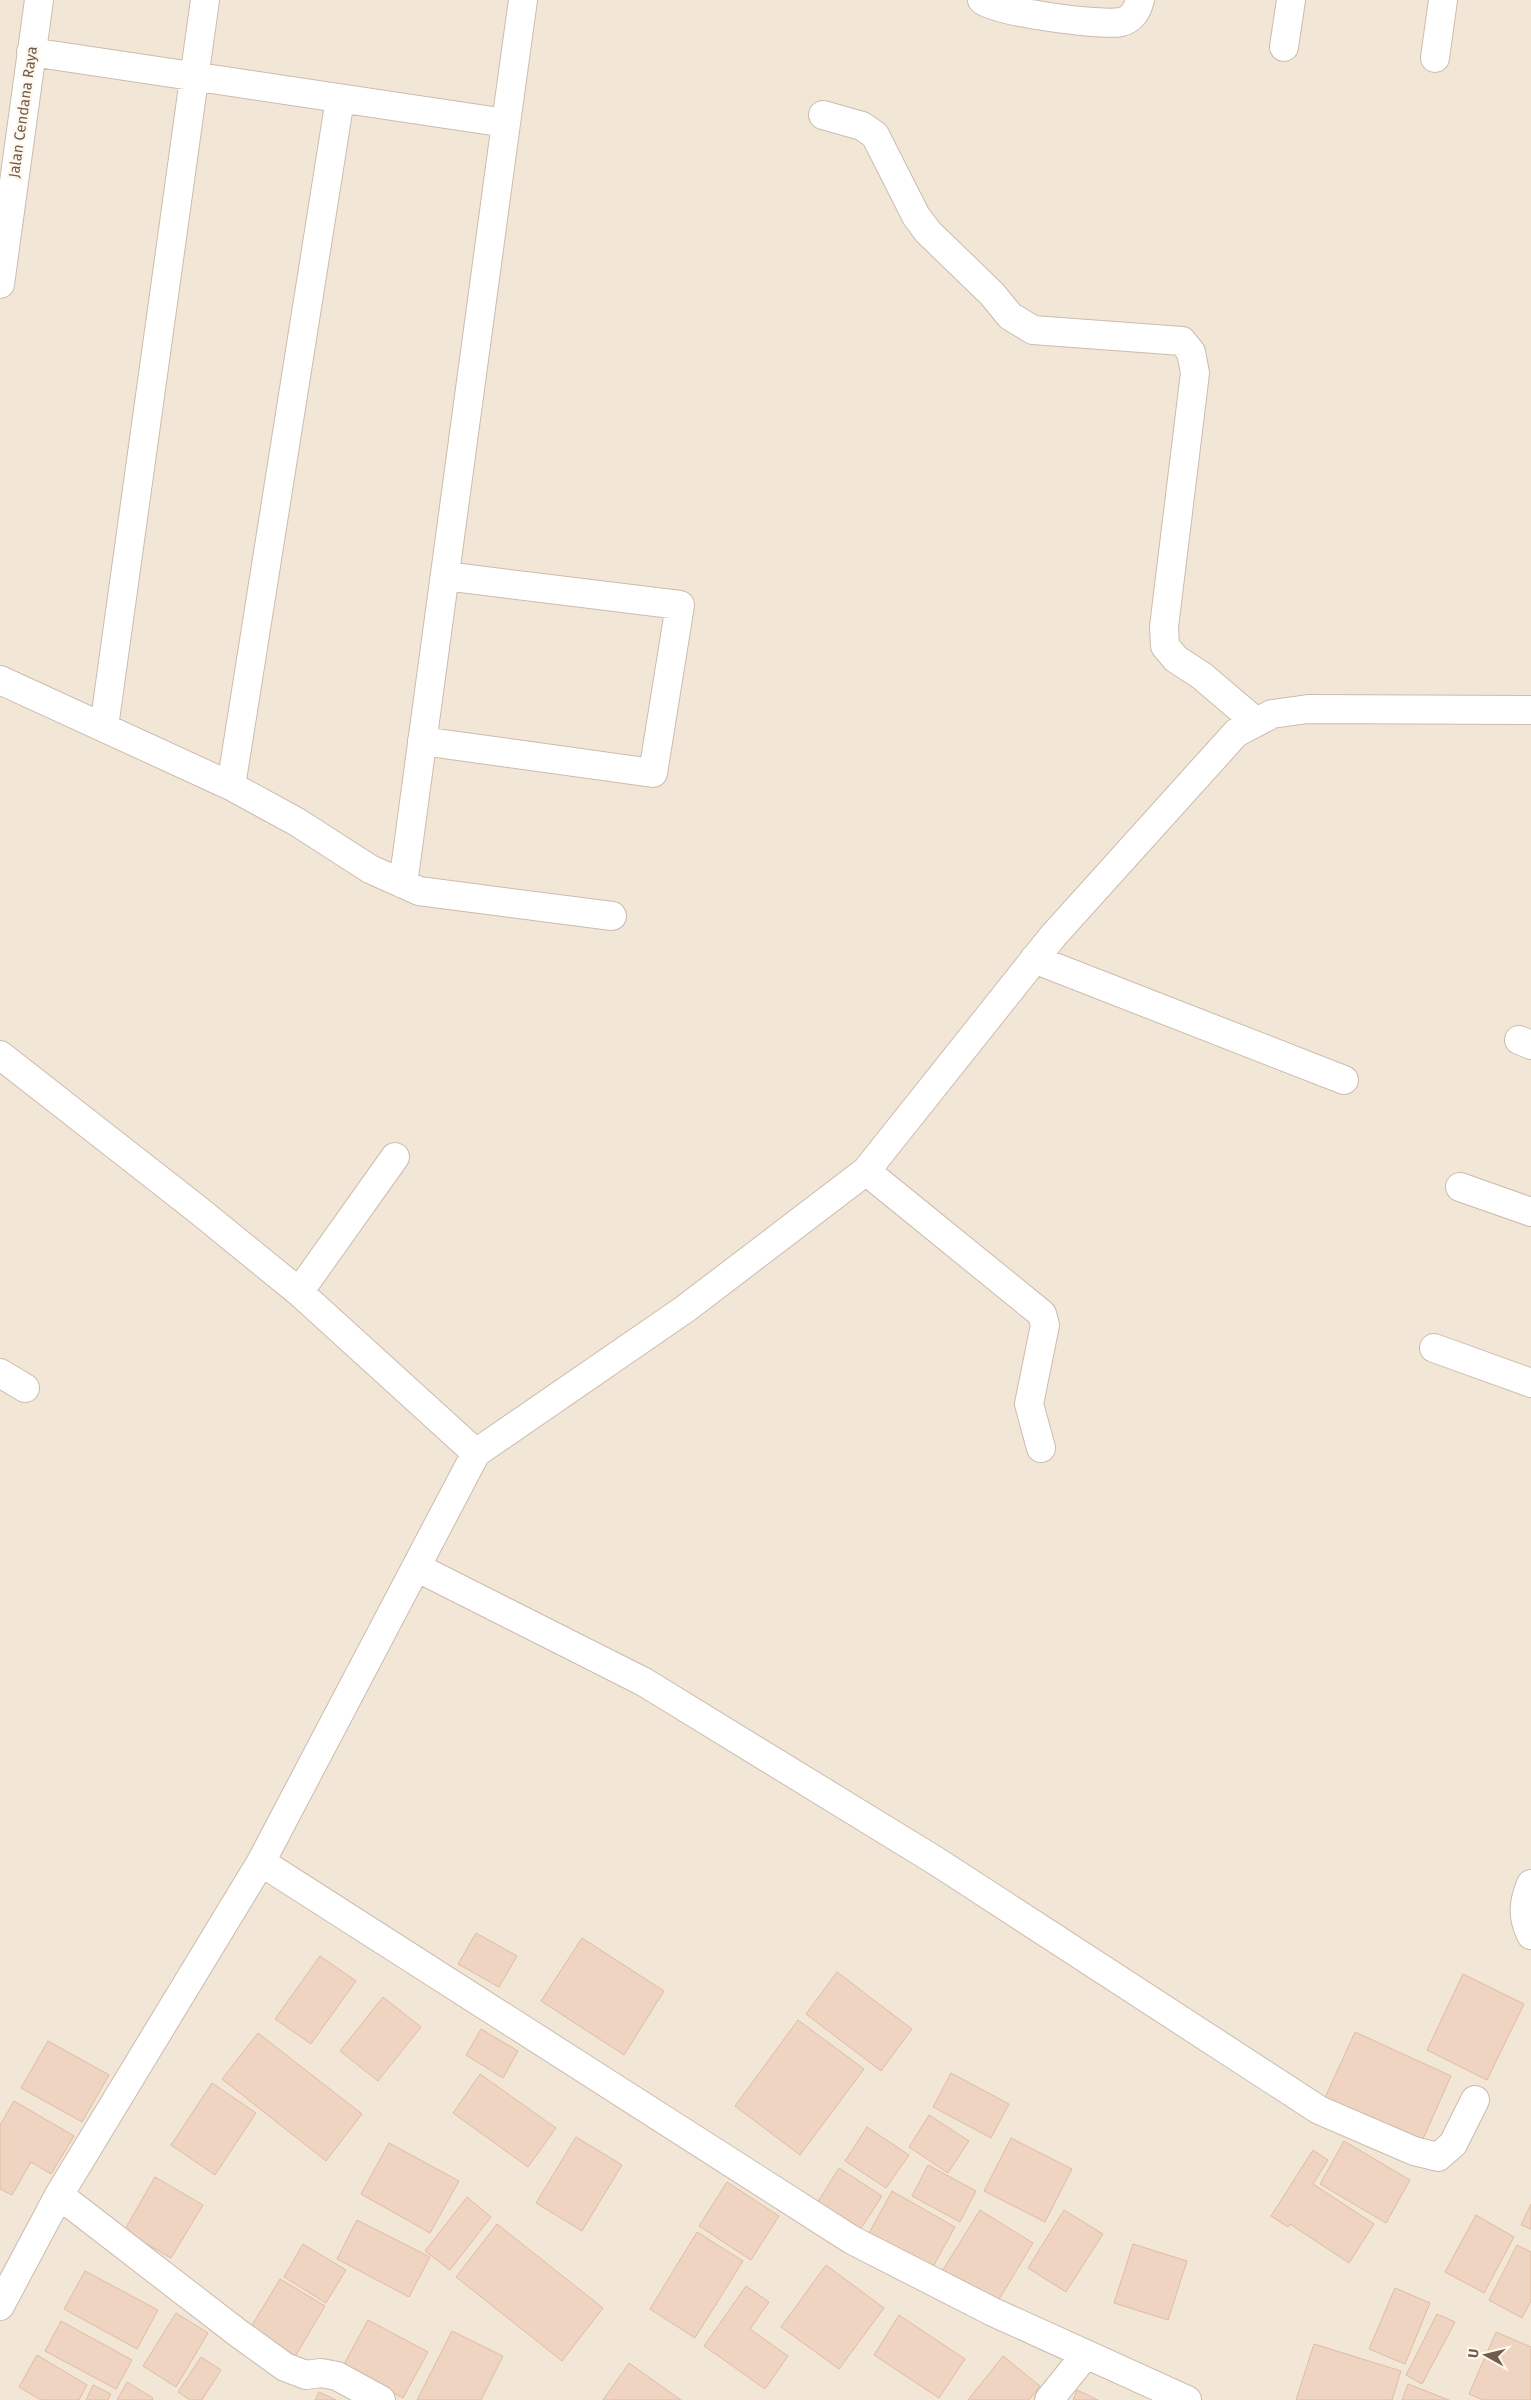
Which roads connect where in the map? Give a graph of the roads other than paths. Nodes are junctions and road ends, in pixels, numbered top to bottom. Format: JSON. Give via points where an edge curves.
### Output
{"nodes":[{"id":1,"x":39,"y":0,"type":"edge"},
{"id":2,"x":205,"y":0,"type":"edge"},
{"id":3,"x":523,"y":0,"type":"edge"},
{"id":4,"x":1140,"y":0,"type":"edge"},
{"id":5,"x":1290,"y":0,"type":"edge"},
{"id":6,"x":1443,"y":0,"type":"edge"},
{"id":7,"x":984,"y":1,"type":"edge"},
{"id":8,"x":1284,"y":47,"type":"dead end"},
{"id":9,"x":31,"y":52,"type":"junction"},
{"id":10,"x":1435,"y":58,"type":"dead end"},
{"id":11,"x":194,"y":76,"type":"junction"},
{"id":12,"x":340,"y":99,"type":"junction"},
{"id":13,"x":823,"y":115,"type":"dead end"},
{"id":14,"x":506,"y":123,"type":"junction"},
{"id":15,"x":0,"y":284,"type":"edge"},
{"id":16,"x":445,"y":576,"type":"junction"},
{"id":17,"x":0,"y":680,"type":"edge"},
{"id":18,"x":1531,"y":710,"type":"edge"},
{"id":19,"x":1256,"y":722,"type":"junction"},
{"id":20,"x":104,"y":727,"type":"junction"},
{"id":21,"x":422,"y":740,"type":"junction"},
{"id":22,"x":231,"y":786,"type":"junction"},
{"id":23,"x":403,"y":884,"type":"junction"},
{"id":24,"x":612,"y":916,"type":"dead end"},
{"id":25,"x":1034,"y":959,"type":"junction"},
{"id":26,"x":0,"y":1055,"type":"edge"},
{"id":27,"x":1344,"y":1080,"type":"dead end"},
{"id":28,"x":395,"y":1156,"type":"dead end"},
{"id":29,"x":866,"y":1171,"type":"junction"},
{"id":30,"x":1460,"y":1187,"type":"dead end"},
{"id":31,"x":1531,"y":1212,"type":"edge"},
{"id":32,"x":299,"y":1292,"type":"junction"},
{"id":33,"x":1434,"y":1348,"type":"dead end"},
{"id":34,"x":1531,"y":1383,"type":"edge"},
{"id":35,"x":1041,"y":1448,"type":"dead end"},
{"id":36,"x":476,"y":1453,"type":"junction"},
{"id":37,"x":416,"y":1567,"type":"junction"},
{"id":38,"x":261,"y":1862,"type":"junction"},
{"id":39,"x":1531,"y":1884,"type":"edge"},
{"id":40,"x":1531,"y":1935,"type":"edge"},
{"id":41,"x":1475,"y":2100,"type":"dead end"},
{"id":42,"x":59,"y":2195,"type":"junction"},
{"id":43,"x":0,"y":2306,"type":"edge"},
{"id":44,"x":1086,"y":2354,"type":"junction"},
{"id":45,"x":381,"y":2400,"type":"edge"},
{"id":46,"x":1049,"y":2400,"type":"edge"},
{"id":47,"x":1187,"y":2400,"type":"edge"}],
"edges":[{"from":1,"to":9,"type":"street","name":"Jalan Cendana Raya"},
{"from":2,"to":11,"type":"street"},
{"from":3,"to":14,"type":"street"},
{"from":4,"to":7,"type":"street","via":[[1136,13],[1123,22],[1106,24],[1008,10]]},
{"from":5,"to":8,"type":"street"},
{"from":6,"to":10,"type":"street"},
{"from":9,"to":11,"type":"street"},
{"from":9,"to":15,"type":"street","name":"Jalan Cendana Raya"},
{"from":11,"to":12,"type":"street"},
{"from":11,"to":20,"type":"street"},
{"from":12,"to":14,"type":"street"},
{"from":12,"to":22,"type":"street"},
{"from":13,"to":19,"type":"street","via":[[862,126],[875,135],[928,232],[1010,316],[1033,330],[1182,341],[1190,352],[1195,373],[1164,627],[1165,646],[1176,659],[1202,676]]},
{"from":14,"to":16,"type":"street"},
{"from":16,"to":21,"type":"street"},
{"from":16,"to":21,"type":"street","via":[[680,605],[653,773]]},
{"from":17,"to":20,"type":"street"},
{"from":18,"to":19,"type":"street","via":[[1308,709],[1272,714]]},
{"from":19,"to":25,"type":"street","via":[[1236,733],[1194,777]]},
{"from":20,"to":22,"type":"street"},
{"from":21,"to":23,"type":"street"},
{"from":22,"to":23,"type":"street","via":[[297,822],[370,869]]},
{"from":23,"to":24,"type":"street","via":[[419,891]]},
{"from":25,"to":27,"type":"street"},
{"from":25,"to":29,"type":"street"},
{"from":26,"to":32,"type":"street"},
{"from":28,"to":32,"type":"street"},
{"from":29,"to":35,"type":"street","via":[[1042,1314],[1045,1325],[1029,1404]]},
{"from":29,"to":36,"type":"street","via":[[685,1309]]},
{"from":30,"to":31,"type":"street"},
{"from":32,"to":36,"type":"street"},
{"from":33,"to":34,"type":"street"},
{"from":36,"to":37,"type":"street"},
{"from":37,"to":38,"type":"street"},
{"from":37,"to":41,"type":"street","via":[[644,1682],[936,1861],[1319,2110],[1414,2151],[1438,2157],[1453,2144]]},
{"from":38,"to":42,"type":"street"},
{"from":38,"to":44,"type":"street","via":[[852,2240],[993,2312]]},
{"from":39,"to":40,"type":"street","via":[[1524,1902],[1525,1921]]},
{"from":42,"to":43,"type":"street"},
{"from":42,"to":45,"type":"street","via":[[285,2367],[306,2375],[337,2376]]},
{"from":44,"to":46,"type":"street"},
{"from":44,"to":47,"type":"street"}]}
